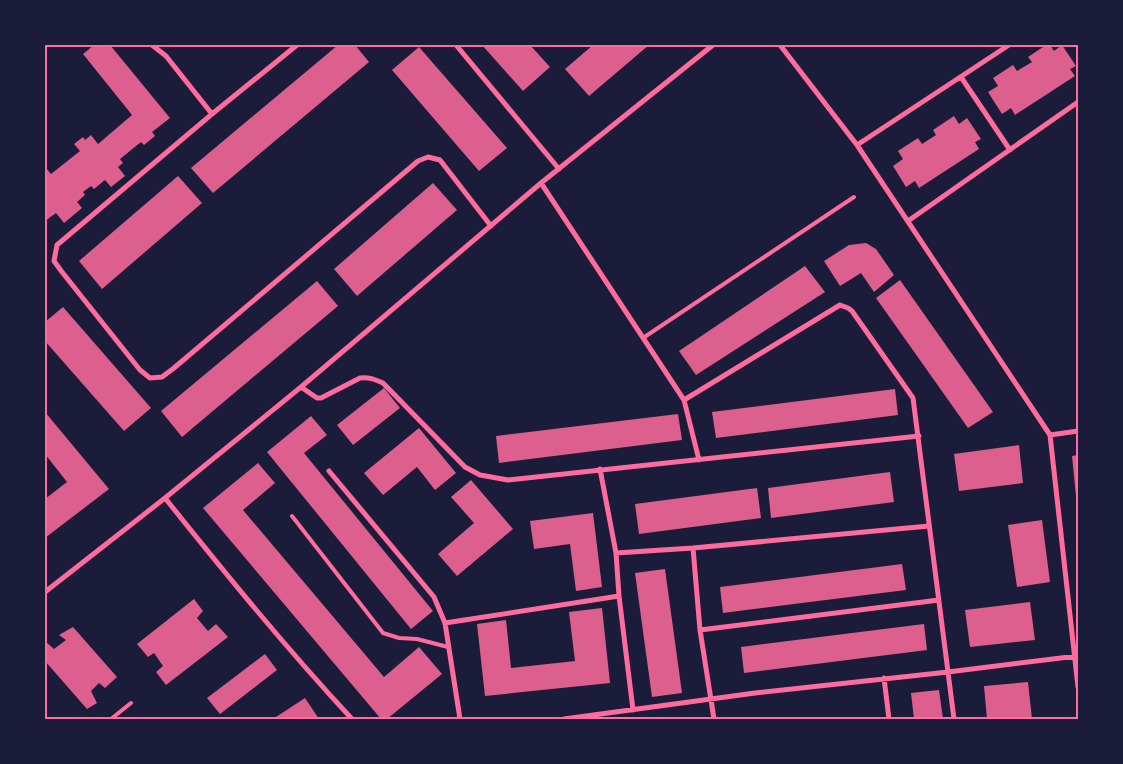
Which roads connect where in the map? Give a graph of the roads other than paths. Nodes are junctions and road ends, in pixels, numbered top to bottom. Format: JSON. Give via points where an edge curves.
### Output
{"nodes":[{"id":1,"x":152,"y":45,"type":"edge"},
{"id":2,"x":297,"y":45,"type":"edge"},
{"id":3,"x":456,"y":45,"type":"edge"},
{"id":4,"x":713,"y":45,"type":"edge"},
{"id":5,"x":780,"y":45,"type":"edge"},
{"id":6,"x":1009,"y":45,"type":"edge"},
{"id":7,"x":1000,"y":47,"type":"edge"},
{"id":8,"x":961,"y":77,"type":"junction"},
{"id":9,"x":1078,"y":102,"type":"edge"},
{"id":10,"x":212,"y":114,"type":"junction"},
{"id":11,"x":857,"y":145,"type":"junction"},
{"id":12,"x":1010,"y":150,"type":"junction"},
{"id":13,"x":559,"y":169,"type":"junction"},
{"id":14,"x":541,"y":183,"type":"junction"},
{"id":15,"x":854,"y":197,"type":"dead end"},
{"id":16,"x":908,"y":221,"type":"junction"},
{"id":17,"x":491,"y":226,"type":"junction"},
{"id":18,"x":643,"y":338,"type":"junction"},
{"id":19,"x":301,"y":387,"type":"junction"},
{"id":20,"x":684,"y":400,"type":"junction"},
{"id":21,"x":1078,"y":432,"type":"edge"},
{"id":22,"x":1050,"y":435,"type":"junction"},
{"id":23,"x":919,"y":436,"type":"junction"},
{"id":24,"x":699,"y":460,"type":"junction"},
{"id":25,"x":600,"y":470,"type":"junction"},
{"id":26,"x":329,"y":471,"type":"dead end"},
{"id":27,"x":165,"y":498,"type":"junction"},
{"id":28,"x":292,"y":516,"type":"dead end"},
{"id":29,"x":929,"y":526,"type":"junction"},
{"id":30,"x":693,"y":548,"type":"junction"},
{"id":31,"x":616,"y":553,"type":"junction"},
{"id":32,"x":45,"y":592,"type":"edge"},
{"id":33,"x":618,"y":596,"type":"junction"},
{"id":34,"x":939,"y":600,"type":"junction"},
{"id":35,"x":445,"y":623,"type":"junction"},
{"id":36,"x":700,"y":630,"type":"junction"},
{"id":37,"x":448,"y":647,"type":"junction"},
{"id":38,"x":1077,"y":656,"type":"edge"},
{"id":39,"x":948,"y":672,"type":"junction"},
{"id":40,"x":884,"y":678,"type":"junction"},
{"id":41,"x":1078,"y":687,"type":"edge"},
{"id":42,"x":712,"y":700,"type":"junction"},
{"id":43,"x":131,"y":703,"type":"dead end"},
{"id":44,"x":633,"y":710,"type":"junction"},
{"id":45,"x":111,"y":719,"type":"edge"},
{"id":46,"x":352,"y":719,"type":"edge"},
{"id":47,"x":460,"y":719,"type":"edge"},
{"id":48,"x":564,"y":719,"type":"edge"},
{"id":49,"x":714,"y":719,"type":"edge"},
{"id":50,"x":889,"y":719,"type":"edge"},
{"id":51,"x":954,"y":719,"type":"edge"}],
"edges":[{"from":1,"to":10,"type":"street","via":[[166,56]]},
{"from":2,"to":10,"type":"street"},
{"from":3,"to":13,"type":"street"},
{"from":4,"to":13,"type":"street"},
{"from":5,"to":11,"type":"street"},
{"from":6,"to":7,"type":"street"},
{"from":7,"to":8,"type":"street"},
{"from":8,"to":11,"type":"street"},
{"from":8,"to":12,"type":"street"},
{"from":9,"to":12,"type":"street"},
{"from":10,"to":17,"type":"street","via":[[57,245],[54,261],[140,370],[150,378],[162,377],[174,368],[418,161],[428,158],[440,160]]},
{"from":11,"to":16,"type":"street"},
{"from":12,"to":16,"type":"street"},
{"from":13,"to":14,"type":"street"},
{"from":14,"to":17,"type":"street"},
{"from":14,"to":18,"type":"street"},
{"from":15,"to":18,"type":"lane"},
{"from":16,"to":22,"type":"street"},
{"from":17,"to":19,"type":"street"},
{"from":18,"to":20,"type":"street"},
{"from":19,"to":25,"type":"street","via":[[318,398],[360,378],[367,377],[382,383],[465,467],[480,475],[508,480]]},
{"from":19,"to":27,"type":"street"},
{"from":20,"to":23,"type":"street","via":[[840,305],[852,311],[913,398]]},
{"from":20,"to":24,"type":"street"},
{"from":21,"to":22,"type":"street"},
{"from":22,"to":38,"type":"street"},
{"from":23,"to":24,"type":"street"},
{"from":23,"to":29,"type":"street"},
{"from":24,"to":25,"type":"street"},
{"from":25,"to":31,"type":"street"},
{"from":26,"to":35,"type":"street","via":[[434,597]]},
{"from":27,"to":32,"type":"street"},
{"from":27,"to":46,"type":"street"},
{"from":28,"to":37,"type":"lane","via":[[383,633]]},
{"from":29,"to":30,"type":"street"},
{"from":29,"to":34,"type":"street"},
{"from":30,"to":31,"type":"street"},
{"from":30,"to":36,"type":"street"},
{"from":31,"to":33,"type":"street"},
{"from":33,"to":35,"type":"street"},
{"from":33,"to":44,"type":"street"},
{"from":34,"to":36,"type":"street"},
{"from":34,"to":39,"type":"street"},
{"from":35,"to":37,"type":"street"},
{"from":36,"to":42,"type":"street"},
{"from":37,"to":47,"type":"street"},
{"from":38,"to":39,"type":"street"},
{"from":38,"to":41,"type":"street"},
{"from":39,"to":40,"type":"street"},
{"from":39,"to":51,"type":"street"},
{"from":40,"to":42,"type":"street"},
{"from":40,"to":50,"type":"street"},
{"from":42,"to":44,"type":"street"},
{"from":42,"to":49,"type":"street"},
{"from":43,"to":45,"type":"lane"},
{"from":44,"to":48,"type":"street"}]}
